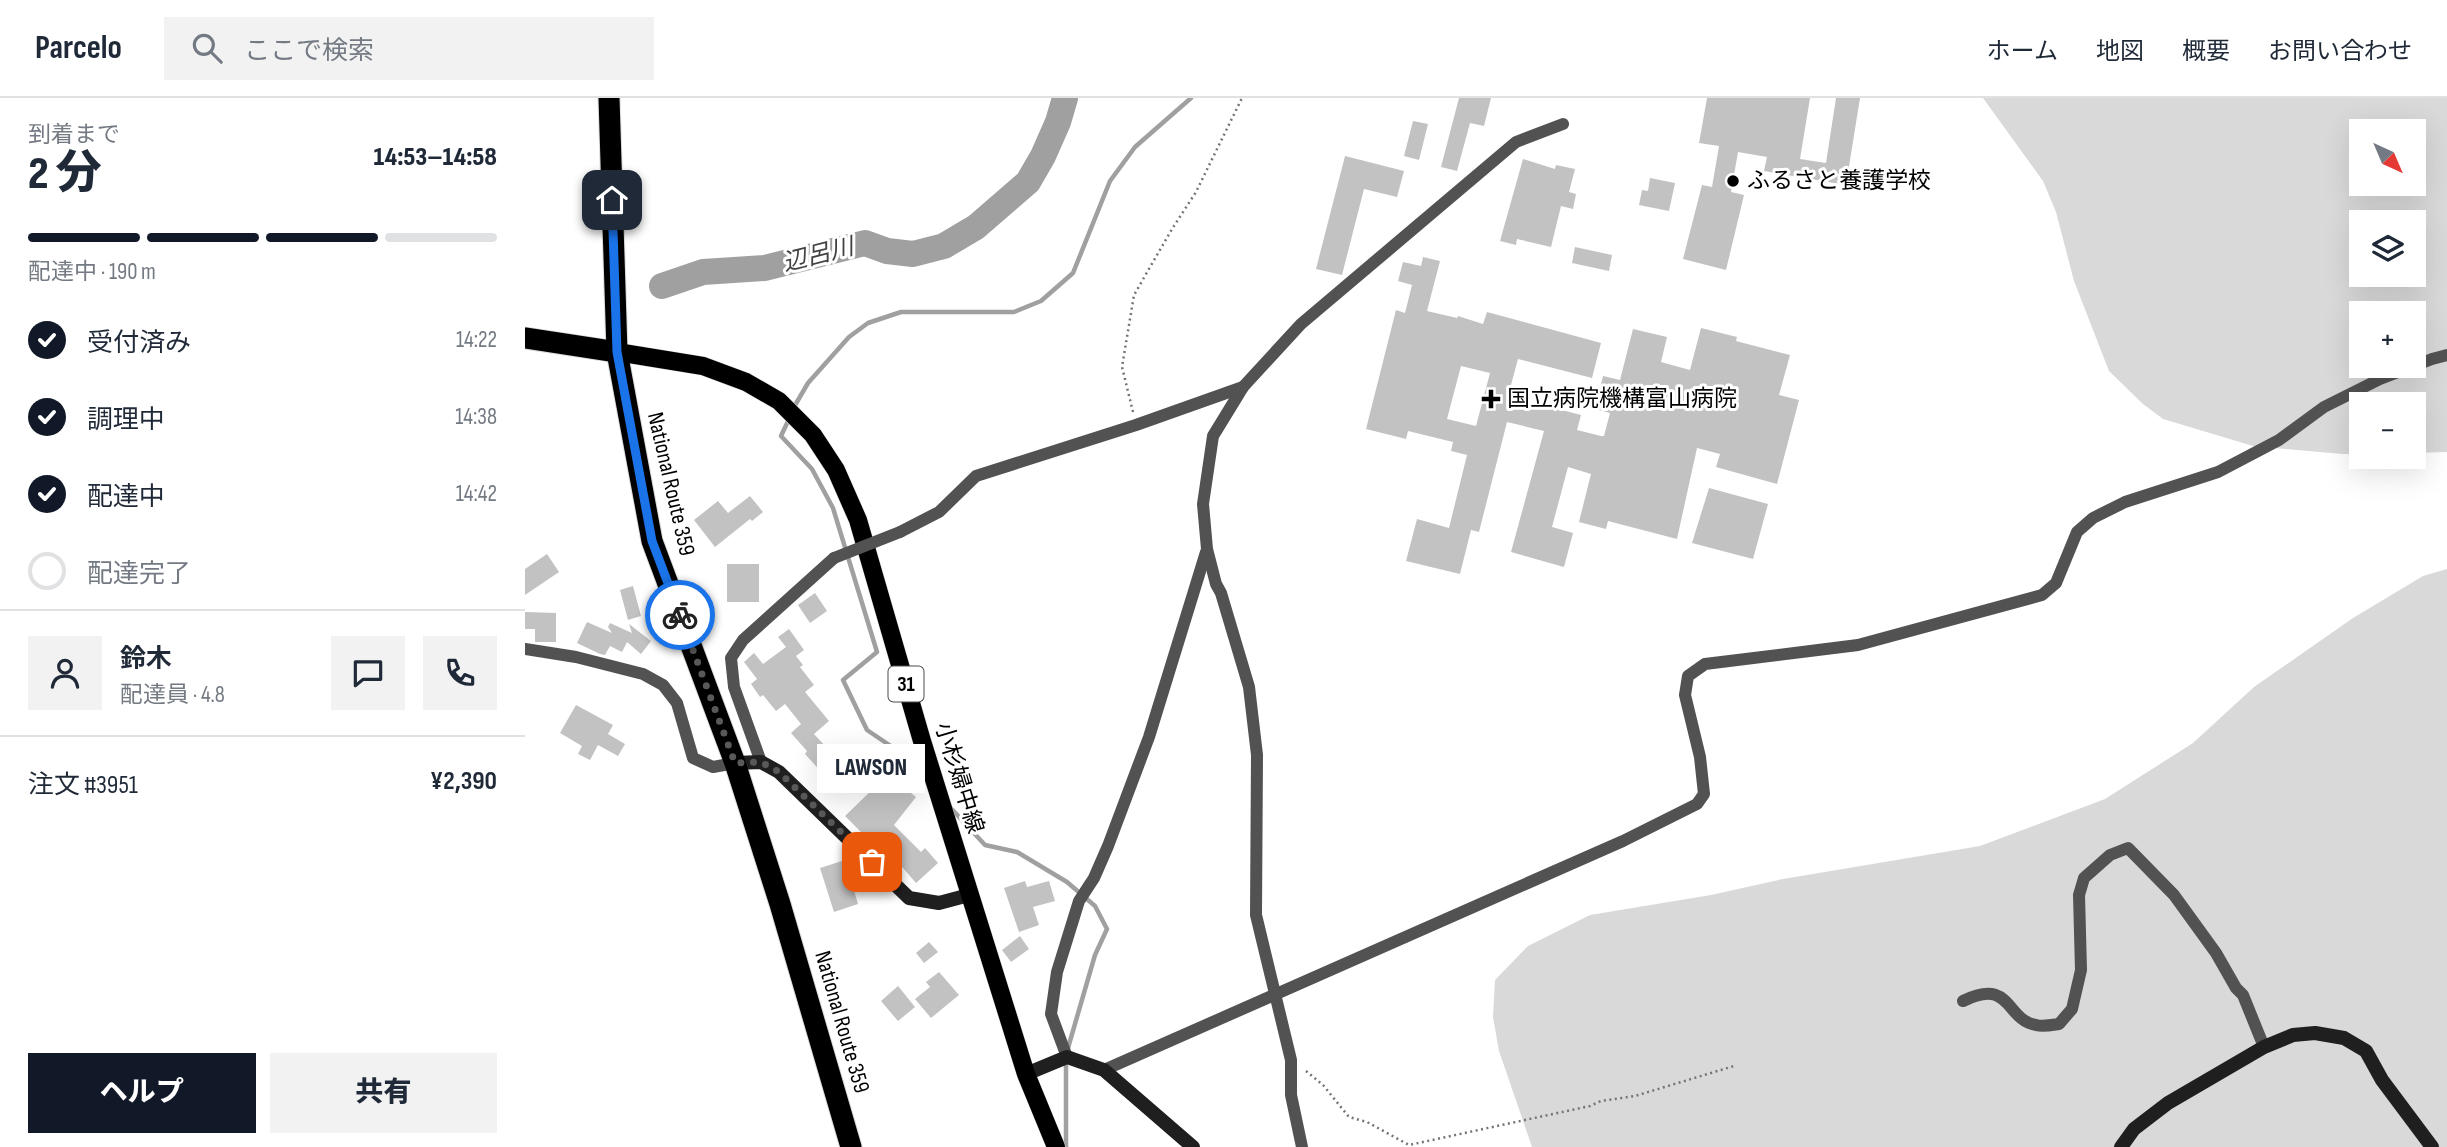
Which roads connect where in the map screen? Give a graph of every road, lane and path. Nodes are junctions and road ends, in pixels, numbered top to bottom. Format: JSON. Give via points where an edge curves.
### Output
{"nodes":[{"id":1,"x":609,"y":98,"type":"edge"},
{"id":2,"x":1242,"y":98,"type":"edge"},
{"id":3,"x":1563,"y":124,"type":"dead end"},
{"id":4,"x":525,"y":338,"type":"edge"},
{"id":5,"x":617,"y":352,"type":"junction"},
{"id":6,"x":2447,"y":355,"type":"edge"},
{"id":7,"x":1243,"y":387,"type":"junction"},
{"id":8,"x":1136,"y":425,"type":"junction"},
{"id":9,"x":1207,"y":549,"type":"junction"},
{"id":10,"x":525,"y":649,"type":"edge"},
{"id":11,"x":761,"y":762,"type":"junction"},
{"id":12,"x":735,"y":763,"type":"junction"},
{"id":13,"x":969,"y":895,"type":"junction"},
{"id":14,"x":1277,"y":995,"type":"junction"},
{"id":15,"x":1963,"y":1001,"type":"dead end"},
{"id":16,"x":2264,"y":1047,"type":"junction"},
{"id":17,"x":1067,"y":1057,"type":"junction"},
{"id":18,"x":1291,"y":1060,"type":"junction"},
{"id":19,"x":1734,"y":1066,"type":"dead end"},
{"id":20,"x":1104,"y":1070,"type":"junction"},
{"id":21,"x":1025,"y":1074,"type":"junction"},
{"id":22,"x":851,"y":1147,"type":"edge"},
{"id":23,"x":1056,"y":1147,"type":"edge"},
{"id":24,"x":1193,"y":1147,"type":"edge"},
{"id":25,"x":1302,"y":1147,"type":"edge"},
{"id":26,"x":2121,"y":1147,"type":"edge"},
{"id":27,"x":2432,"y":1147,"type":"edge"}],
"edges":[{"from":1,"to":5,"type":"highway","name":"National Route 359"},
{"from":2,"to":8,"type":"path","via":[[1196,192],[1135,295],[1122,367]]},
{"from":3,"to":7,"type":"street","via":[[1515,142],[1301,324]]},
{"from":4,"to":5,"type":"highway"},
{"from":5,"to":12,"type":"highway","name":"National Route 359","via":[[652,541]]},
{"from":5,"to":13,"type":"main road","name":"小杉婦中線","number":"31","via":[[703,366],[746,382],[779,401],[813,435],[836,470],[858,520]]},
{"from":6,"to":14,"type":"street","via":[[2381,379],[2324,407],[2279,440],[2218,472],[2125,502],[2093,518],[2077,532],[2056,583],[2042,595],[1858,645],[1705,664],[1688,676],[1685,695],[1700,757],[1704,794],[1697,804]]},
{"from":7,"to":8,"type":"street"},
{"from":7,"to":9,"type":"street","via":[[1213,436],[1203,504]]},
{"from":8,"to":11,"type":"street","bridge":true,"via":[[976,476],[939,512],[834,558],[743,640],[731,658],[734,687]]},
{"from":9,"to":14,"type":"street","via":[[1249,687],[1257,755],[1256,915]]},
{"from":9,"to":17,"type":"street","via":[[1149,737],[1108,846],[1079,901],[1057,972],[1051,1014]]},
{"from":10,"to":12,"type":"street","via":[[576,656],[643,674],[663,685],[677,702],[693,758],[713,767]]},
{"from":11,"to":12,"type":"street"},
{"from":11,"to":13,"type":"street","via":[[779,772],[909,898],[939,903]]},
{"from":12,"to":22,"type":"highway","name":"National Route 359"},
{"from":13,"to":21,"type":"main road","name":"小杉婦中線","number":"31"},
{"from":14,"to":18,"type":"street"},
{"from":14,"to":20,"type":"street"},
{"from":15,"to":16,"type":"street","via":[[1977,994],[2000,996],[2036,1026],[2059,1024],[2072,1009],[2081,970],[2079,895],[2084,878],[2110,855],[2128,848],[2173,895],[2216,953],[2243,995]]},
{"from":16,"to":26,"type":"street","via":[[2168,1103],[2134,1129]]},
{"from":16,"to":27,"type":"street","via":[[2294,1035],[2315,1033],[2344,1038],[2366,1051]]},
{"from":17,"to":20,"type":"street"},
{"from":17,"to":21,"type":"street"},
{"from":18,"to":19,"type":"path","via":[[1323,1085],[1349,1117],[1409,1145],[1635,1096]]},
{"from":18,"to":25,"type":"street","via":[[1291,1095]]},
{"from":20,"to":24,"type":"street"},
{"from":21,"to":23,"type":"main road","name":"小杉婦中線","number":"31"}]}
